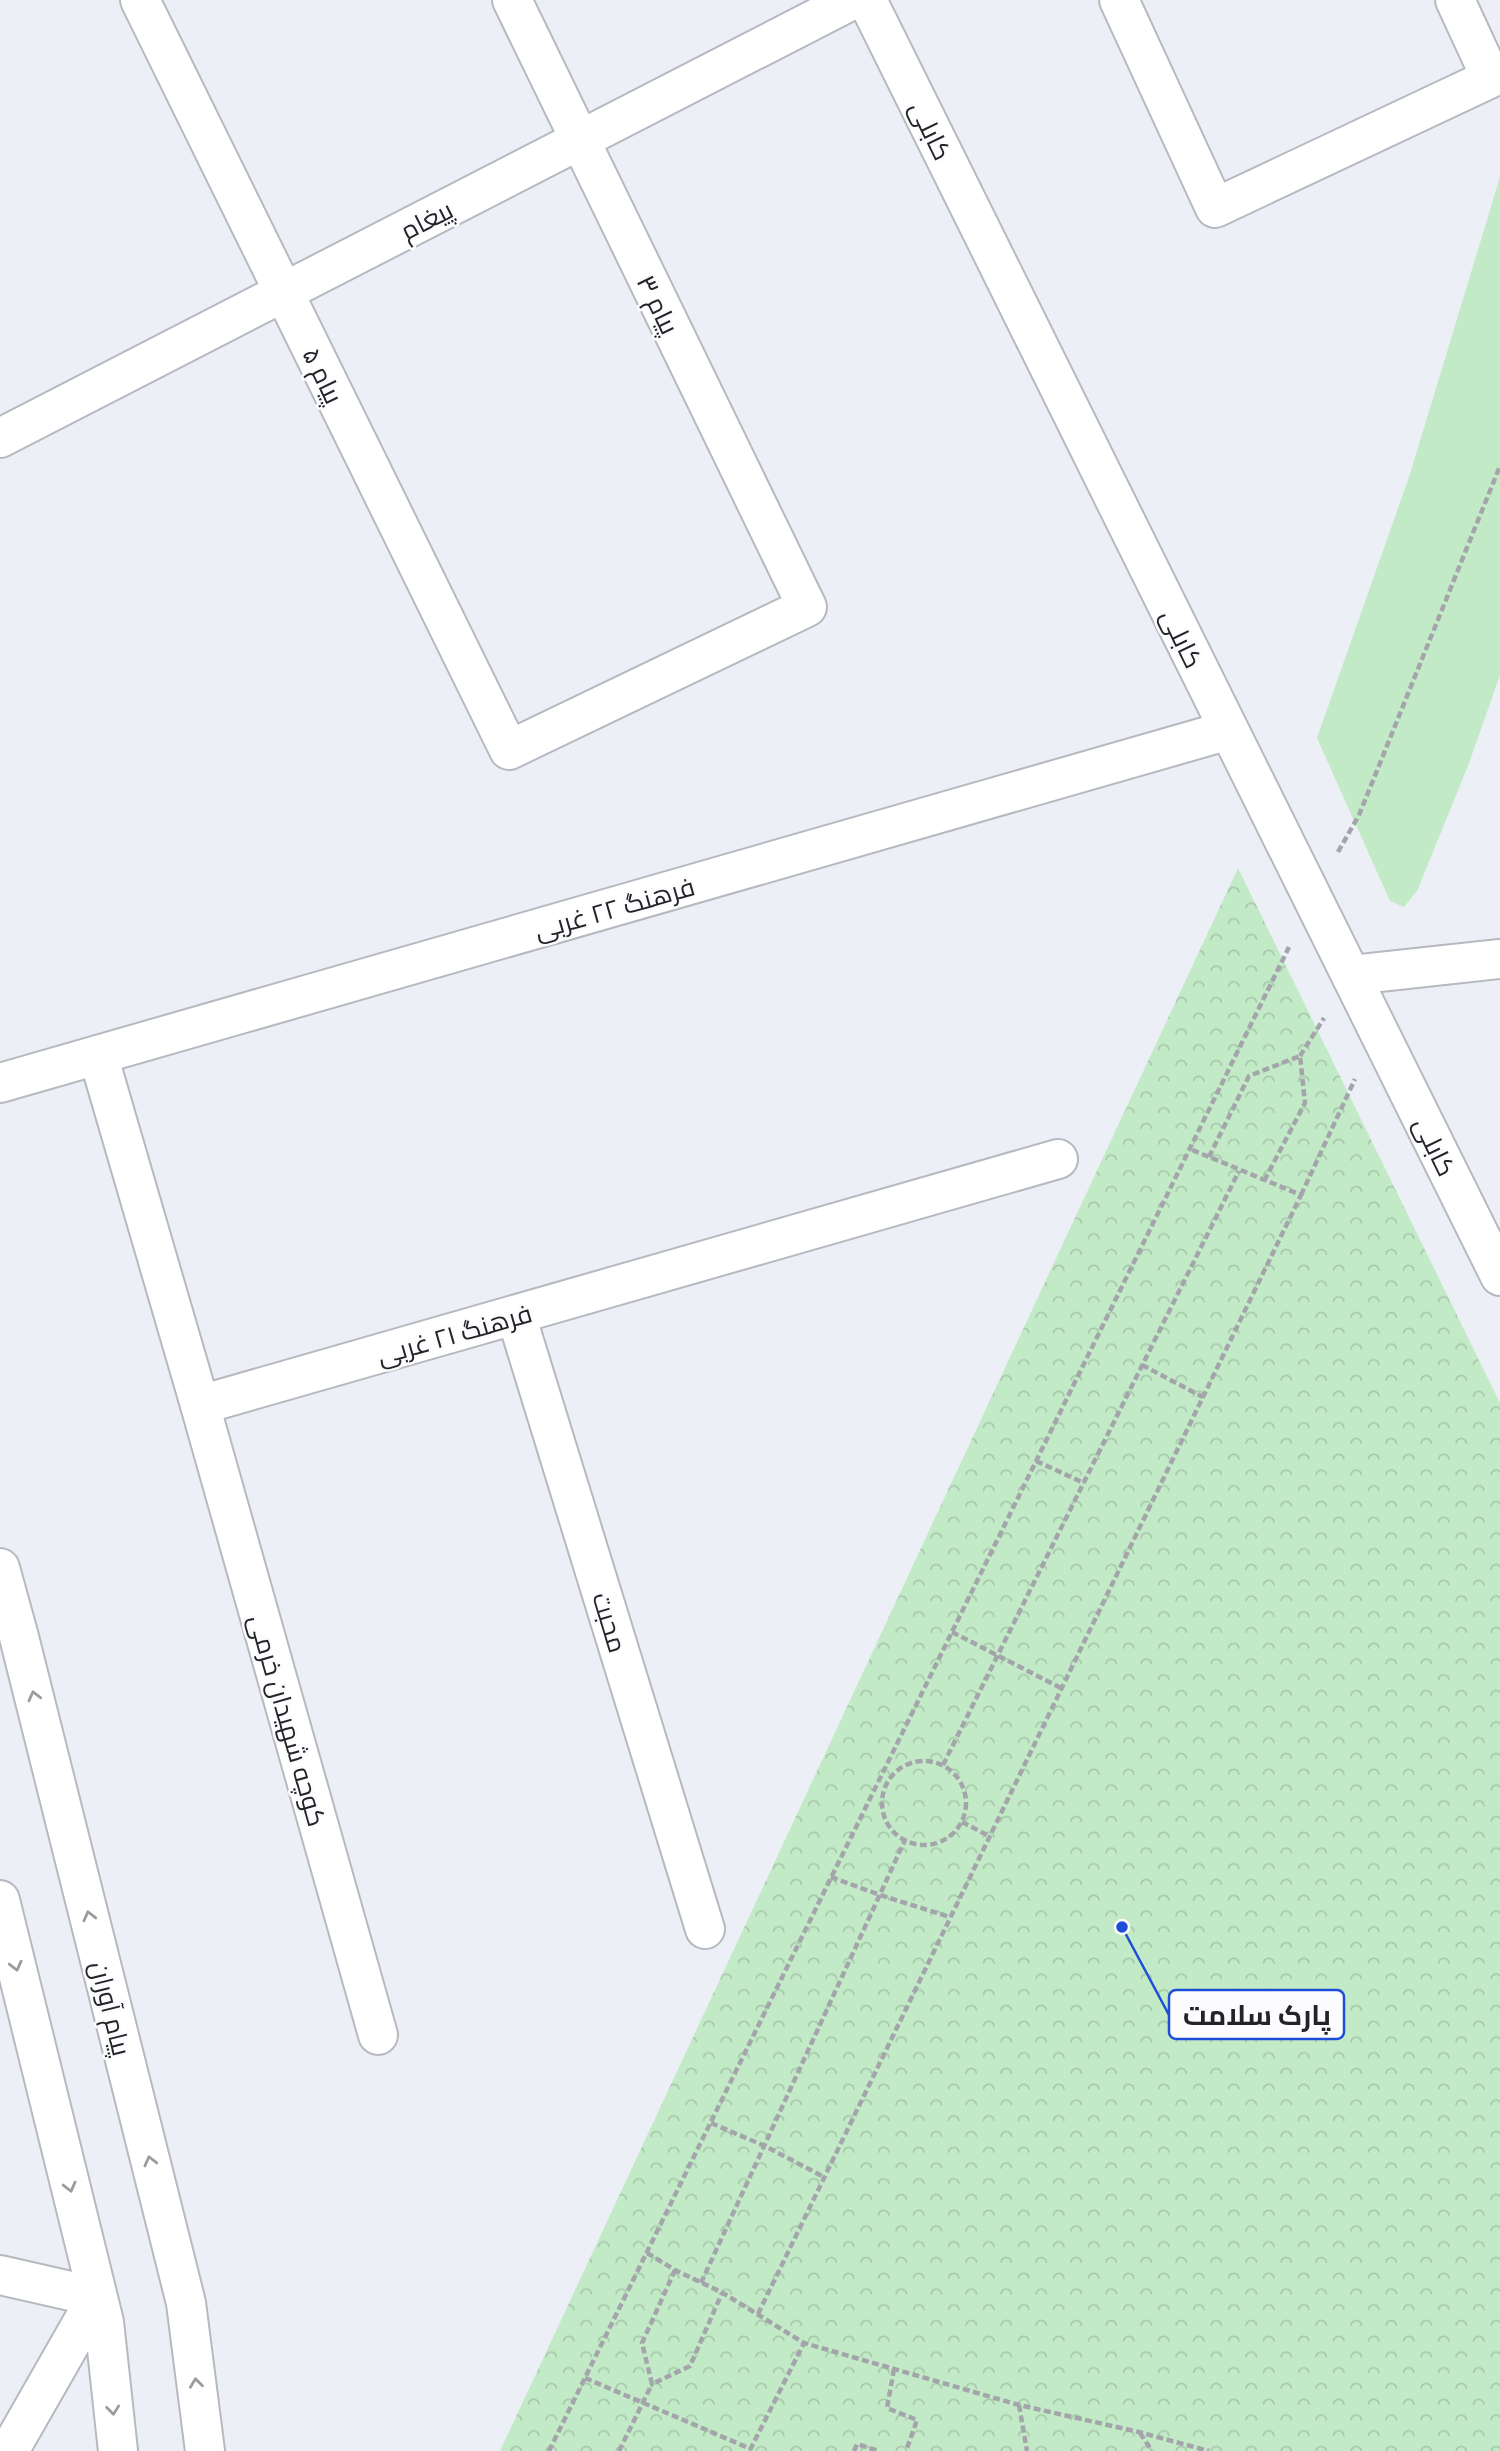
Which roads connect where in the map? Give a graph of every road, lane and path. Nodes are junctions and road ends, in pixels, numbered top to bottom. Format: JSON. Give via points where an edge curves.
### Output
{"nodes":[{"id":1,"x":140,"y":0,"type":"edge"},
{"id":2,"x":512,"y":0,"type":"edge"},
{"id":3,"x":852,"y":0,"type":"edge"},
{"id":4,"x":867,"y":0,"type":"edge"},
{"id":5,"x":1119,"y":0,"type":"edge"},
{"id":6,"x":1455,"y":0,"type":"edge"},
{"id":7,"x":580,"y":140,"type":"junction"},
{"id":8,"x":284,"y":293,"type":"junction"},
{"id":9,"x":0,"y":438,"type":"edge"},
{"id":10,"x":1500,"y":466,"type":"edge"},
{"id":11,"x":1229,"y":730,"type":"junction"},
{"id":12,"x":509,"y":750,"type":"joint"},
{"id":13,"x":1312,"y":898,"type":"junction"},
{"id":14,"x":1500,"y":959,"type":"edge"},
{"id":15,"x":1352,"y":975,"type":"junction"},
{"id":16,"x":1380,"y":1034,"type":"junction"},
{"id":17,"x":98,"y":1055,"type":"junction"},
{"id":18,"x":0,"y":1083,"type":"edge"},
{"id":19,"x":1190,"y":1149,"type":"junction"},
{"id":20,"x":1209,"y":1157,"type":"junction"},
{"id":21,"x":1058,"y":1159,"type":"dead end"},
{"id":22,"x":1239,"y":1170,"type":"junction"},
{"id":23,"x":1264,"y":1181,"type":"junction"},
{"id":24,"x":1301,"y":1195,"type":"junction"},
{"id":25,"x":1500,"y":1276,"type":"edge"},
{"id":26,"x":516,"y":1315,"type":"junction"},
{"id":27,"x":1142,"y":1365,"type":"junction"},
{"id":28,"x":1203,"y":1396,"type":"junction"},
{"id":29,"x":200,"y":1405,"type":"junction"},
{"id":30,"x":1036,"y":1461,"type":"junction"},
{"id":31,"x":1084,"y":1483,"type":"junction"},
{"id":32,"x":0,"y":1568,"type":"edge"},
{"id":33,"x":952,"y":1632,"type":"junction"},
{"id":34,"x":999,"y":1654,"type":"junction"},
{"id":35,"x":1061,"y":1688,"type":"junction"},
{"id":36,"x":943,"y":1765,"type":"junction"},
{"id":37,"x":878,"y":1781,"type":"junction"},
{"id":38,"x":887,"y":1784,"type":"junction"},
{"id":39,"x":962,"y":1822,"type":"junction"},
{"id":40,"x":989,"y":1836,"type":"junction"},
{"id":41,"x":905,"y":1840,"type":"junction"},
{"id":42,"x":831,"y":1877,"type":"junction"},
{"id":43,"x":880,"y":1895,"type":"junction"},
{"id":44,"x":0,"y":1900,"type":"edge"},
{"id":45,"x":950,"y":1917,"type":"junction"},
{"id":46,"x":705,"y":1928,"type":"dead end"},
{"id":47,"x":378,"y":2035,"type":"dead end"},
{"id":48,"x":711,"y":2123,"type":"junction"},
{"id":49,"x":765,"y":2146,"type":"junction"},
{"id":50,"x":824,"y":2177,"type":"junction"},
{"id":51,"x":647,"y":2253,"type":"junction"},
{"id":52,"x":675,"y":2270,"type":"junction"},
{"id":53,"x":0,"y":2274,"type":"edge"},
{"id":54,"x":701,"y":2283,"type":"junction"},
{"id":55,"x":723,"y":2293,"type":"junction"},
{"id":56,"x":97,"y":2297,"type":"junction"},
{"id":57,"x":758,"y":2314,"type":"junction"},
{"id":58,"x":804,"y":2343,"type":"junction"},
{"id":59,"x":894,"y":2369,"type":"junction"},
{"id":60,"x":585,"y":2378,"type":"junction"},
{"id":61,"x":652,"y":2384,"type":"junction"},
{"id":62,"x":643,"y":2402,"type":"junction"},
{"id":63,"x":1019,"y":2405,"type":"junction"},
{"id":64,"x":1139,"y":2432,"type":"junction"},
{"id":65,"x":750,"y":2450,"type":"edge"},
{"id":66,"x":9,"y":2451,"type":"edge"},
{"id":67,"x":118,"y":2451,"type":"edge"},
{"id":68,"x":205,"y":2451,"type":"edge"},
{"id":69,"x":549,"y":2451,"type":"edge"},
{"id":70,"x":619,"y":2451,"type":"edge"},
{"id":71,"x":854,"y":2451,"type":"edge"},
{"id":72,"x":879,"y":2451,"type":"edge"},
{"id":73,"x":906,"y":2451,"type":"edge"},
{"id":74,"x":1027,"y":2451,"type":"edge"},
{"id":75,"x":1152,"y":2451,"type":"edge"},
{"id":76,"x":1209,"y":2451,"type":"edge"}],
"edges":[{"from":1,"to":8,"type":"street","name":"پیام ۵"},
{"from":2,"to":7,"type":"street","name":"پیام ۳"},
{"from":3,"to":7,"type":"street","name":"پیغام"},
{"from":4,"to":11,"type":"street","name":"کابلی"},
{"from":5,"to":6,"type":"street","via":[[1214,208],[1491,78]]},
{"from":7,"to":8,"type":"street","name":"پیغام"},
{"from":7,"to":12,"type":"street","name":"پیام ۳","via":[[807,607]]},
{"from":8,"to":9,"type":"street","name":"پیغام"},
{"from":8,"to":12,"type":"street","name":"پیام ۵"},
{"from":10,"to":13,"type":"path","via":[[1359,815]]},
{"from":11,"to":13,"type":"street","name":"کابلی"},
{"from":11,"to":17,"type":"street","name":"فرهنگ ۲۲ غربی"},
{"from":13,"to":15,"type":"street","name":"کابلی"},
{"from":13,"to":19,"type":"path"},
{"from":14,"to":15,"type":"street"},
{"from":15,"to":16,"type":"street","name":"کابلی"},
{"from":16,"to":24,"type":"path"},
{"from":16,"to":25,"type":"street","name":"کابلی"},
{"from":17,"to":18,"type":"street","name":"فرهنگ ۲۲ غربی"},
{"from":17,"to":29,"type":"street"},
{"from":19,"to":20,"type":"path"},
{"from":19,"to":30,"type":"path"},
{"from":20,"to":22,"type":"path"},
{"from":20,"to":23,"type":"path","via":[[1250,1076],[1300,1056],[1305,1103]]},
{"from":21,"to":26,"type":"street","name":"فرهنگ ۲۱ غربی"},
{"from":22,"to":23,"type":"path"},
{"from":22,"to":27,"type":"path"},
{"from":23,"to":24,"type":"path"},
{"from":24,"to":28,"type":"path"},
{"from":26,"to":29,"type":"street","name":"فرهنگ ۲۱ غربی"},
{"from":26,"to":46,"type":"street","name":"محبت"},
{"from":27,"to":28,"type":"path"},
{"from":27,"to":31,"type":"path"},
{"from":28,"to":35,"type":"path"},
{"from":29,"to":47,"type":"street","name":"کوچه شهیدان خرمی"},
{"from":30,"to":31,"type":"path"},
{"from":30,"to":33,"type":"path"},
{"from":31,"to":34,"type":"path"},
{"from":68,"to":32,"type":"street","name":"پیام آوران","one_way":true,"via":[[186,2303]]},
{"from":33,"to":34,"type":"path"},
{"from":33,"to":37,"type":"path"},
{"from":34,"to":35,"type":"path"},
{"from":34,"to":36,"type":"path"},
{"from":35,"to":40,"type":"path"},
{"from":36,"to":38,"type":"path","via":[[912,1762],[897,1770]]},
{"from":36,"to":39,"type":"path","via":[[964,1790]]},
{"from":37,"to":38,"type":"path"},
{"from":37,"to":42,"type":"path"},
{"from":38,"to":41,"type":"path","via":[[882,1799],[884,1815],[892,1830]]},
{"from":39,"to":40,"type":"path"},
{"from":39,"to":41,"type":"path","via":[[952,1835],[937,1843]]},
{"from":40,"to":45,"type":"path"},
{"from":41,"to":43,"type":"path"},
{"from":42,"to":43,"type":"path"},
{"from":42,"to":48,"type":"path"},
{"from":43,"to":45,"type":"path"},
{"from":43,"to":49,"type":"path"},
{"from":44,"to":56,"type":"street","one_way":true},
{"from":45,"to":50,"type":"path"},
{"from":48,"to":49,"type":"path"},
{"from":48,"to":51,"type":"path"},
{"from":49,"to":50,"type":"path"},
{"from":49,"to":54,"type":"path"},
{"from":50,"to":57,"type":"path"},
{"from":51,"to":52,"type":"path"},
{"from":51,"to":60,"type":"path"},
{"from":52,"to":54,"type":"path"},
{"from":52,"to":61,"type":"path","via":[[642,2343]]},
{"from":53,"to":56,"type":"street"},
{"from":54,"to":55,"type":"path"},
{"from":55,"to":57,"type":"path"},
{"from":55,"to":61,"type":"path","via":[[690,2366]]},
{"from":56,"to":66,"type":"street"},
{"from":56,"to":67,"type":"street","one_way":true,"via":[[104,2322]]},
{"from":57,"to":58,"type":"path"},
{"from":58,"to":59,"type":"path"},
{"from":58,"to":65,"type":"path"},
{"from":59,"to":63,"type":"path"},
{"from":59,"to":73,"type":"path","via":[[887,2408],[917,2420]]},
{"from":60,"to":62,"type":"path"},
{"from":60,"to":69,"type":"path"},
{"from":61,"to":62,"type":"path"},
{"from":62,"to":65,"type":"path"},
{"from":62,"to":70,"type":"path"},
{"from":63,"to":64,"type":"path"},
{"from":63,"to":74,"type":"path"},
{"from":64,"to":75,"type":"path"},
{"from":64,"to":76,"type":"path"},
{"from":71,"to":72,"type":"path","via":[[857,2444]]}]}
